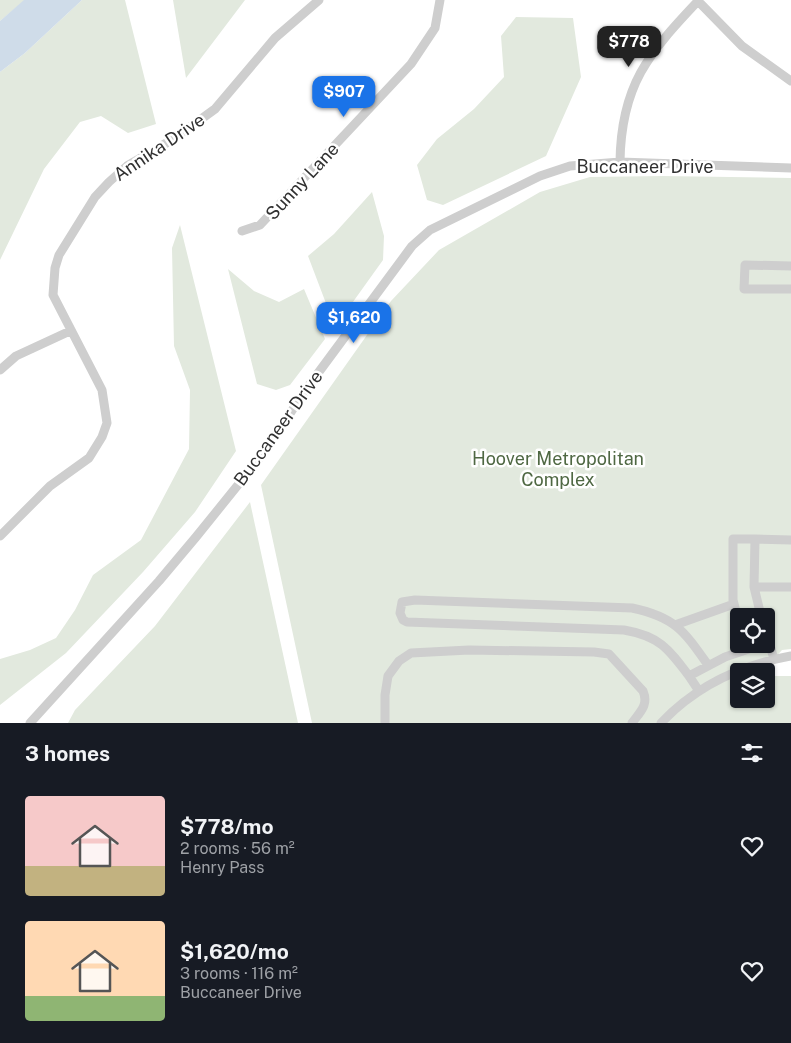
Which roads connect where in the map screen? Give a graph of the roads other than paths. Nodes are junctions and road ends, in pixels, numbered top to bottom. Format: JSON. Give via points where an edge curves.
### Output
{"nodes":[{"id":1,"x":319,"y":0,"type":"edge"},
{"id":2,"x":440,"y":0,"type":"edge"},
{"id":3,"x":698,"y":0,"type":"edge"},
{"id":4,"x":791,"y":81,"type":"edge"},
{"id":5,"x":620,"y":162,"type":"junction"},
{"id":6,"x":791,"y":168,"type":"edge"},
{"id":7,"x":242,"y":231,"type":"dead end"},
{"id":8,"x":791,"y":266,"type":"edge"},
{"id":9,"x":791,"y":289,"type":"edge"},
{"id":10,"x":70,"y":331,"type":"junction"},
{"id":11,"x":0,"y":370,"type":"edge"},
{"id":12,"x":0,"y":536,"type":"edge"},
{"id":13,"x":755,"y":539,"type":"junction"},
{"id":14,"x":791,"y":540,"type":"edge"},
{"id":15,"x":754,"y":587,"type":"junction"},
{"id":16,"x":791,"y":587,"type":"edge"},
{"id":17,"x":734,"y":604,"type":"junction"},
{"id":18,"x":735,"y":608,"type":"edge"},
{"id":19,"x":759,"y":608,"type":"edge"},
{"id":20,"x":675,"y":625,"type":"junction"},
{"id":21,"x":733,"y":653,"type":"edge"},
{"id":22,"x":771,"y":653,"type":"edge"},
{"id":23,"x":791,"y":656,"type":"edge"},
{"id":24,"x":774,"y":659,"type":"junction"},
{"id":25,"x":708,"y":665,"type":"junction"},
{"id":26,"x":689,"y":676,"type":"junction"},
{"id":27,"x":699,"y":691,"type":"junction"},
{"id":28,"x":30,"y":723,"type":"edge"},
{"id":29,"x":385,"y":723,"type":"edge"},
{"id":30,"x":632,"y":723,"type":"edge"},
{"id":31,"x":661,"y":723,"type":"edge"}],
"edges":[{"from":1,"to":10,"type":"street","name":"Annika Drive","via":[[275,38],[214,109],[197,124],[127,166],[96,197],[55,268],[53,295]]},
{"from":2,"to":7,"type":"street","name":"Sunny Lane","via":[[435,28],[411,64],[260,226]]},
{"from":3,"to":4,"type":"street","via":[[742,46]]},
{"from":3,"to":5,"type":"street","via":[[662,38],[635,82],[628,98]]},
{"from":5,"to":6,"type":"street","name":"Buccaneer Drive"},
{"from":5,"to":28,"type":"street","name":"Buccaneer Drive","via":[[570,166],[540,176],[430,230],[412,246],[307,388],[263,454],[196,538]]},
{"from":8,"to":9,"type":"street","via":[[745,265],[744,288]]},
{"from":10,"to":11,"type":"street","via":[[16,356]]},
{"from":10,"to":12,"type":"street","name":"Annika Drive","via":[[102,390],[106,423],[102,437],[88,458],[50,486]]},
{"from":13,"to":14,"type":"street"},
{"from":13,"to":15,"type":"street"},
{"from":13,"to":17,"type":"street","via":[[733,539]]},
{"from":15,"to":16,"type":"street"},
{"from":15,"to":19,"type":"street"},
{"from":17,"to":18,"type":"street"},
{"from":17,"to":20,"type":"street"},
{"from":20,"to":25,"type":"street"},
{"from":20,"to":26,"type":"street","via":[[650,612],[632,608],[415,600],[402,602],[400,606],[403,620],[407,622],[644,633],[660,641]]},
{"from":21,"to":25,"type":"street"},
{"from":22,"to":24,"type":"street"},
{"from":23,"to":24,"type":"street"},
{"from":24,"to":27,"type":"street","via":[[714,680]]},
{"from":25,"to":26,"type":"street"},
{"from":26,"to":27,"type":"street"},
{"from":27,"to":31,"type":"street"},
{"from":29,"to":30,"type":"street","via":[[384,695],[388,676],[398,661],[411,653],[469,650],[609,654],[646,698],[646,705]]}]}
